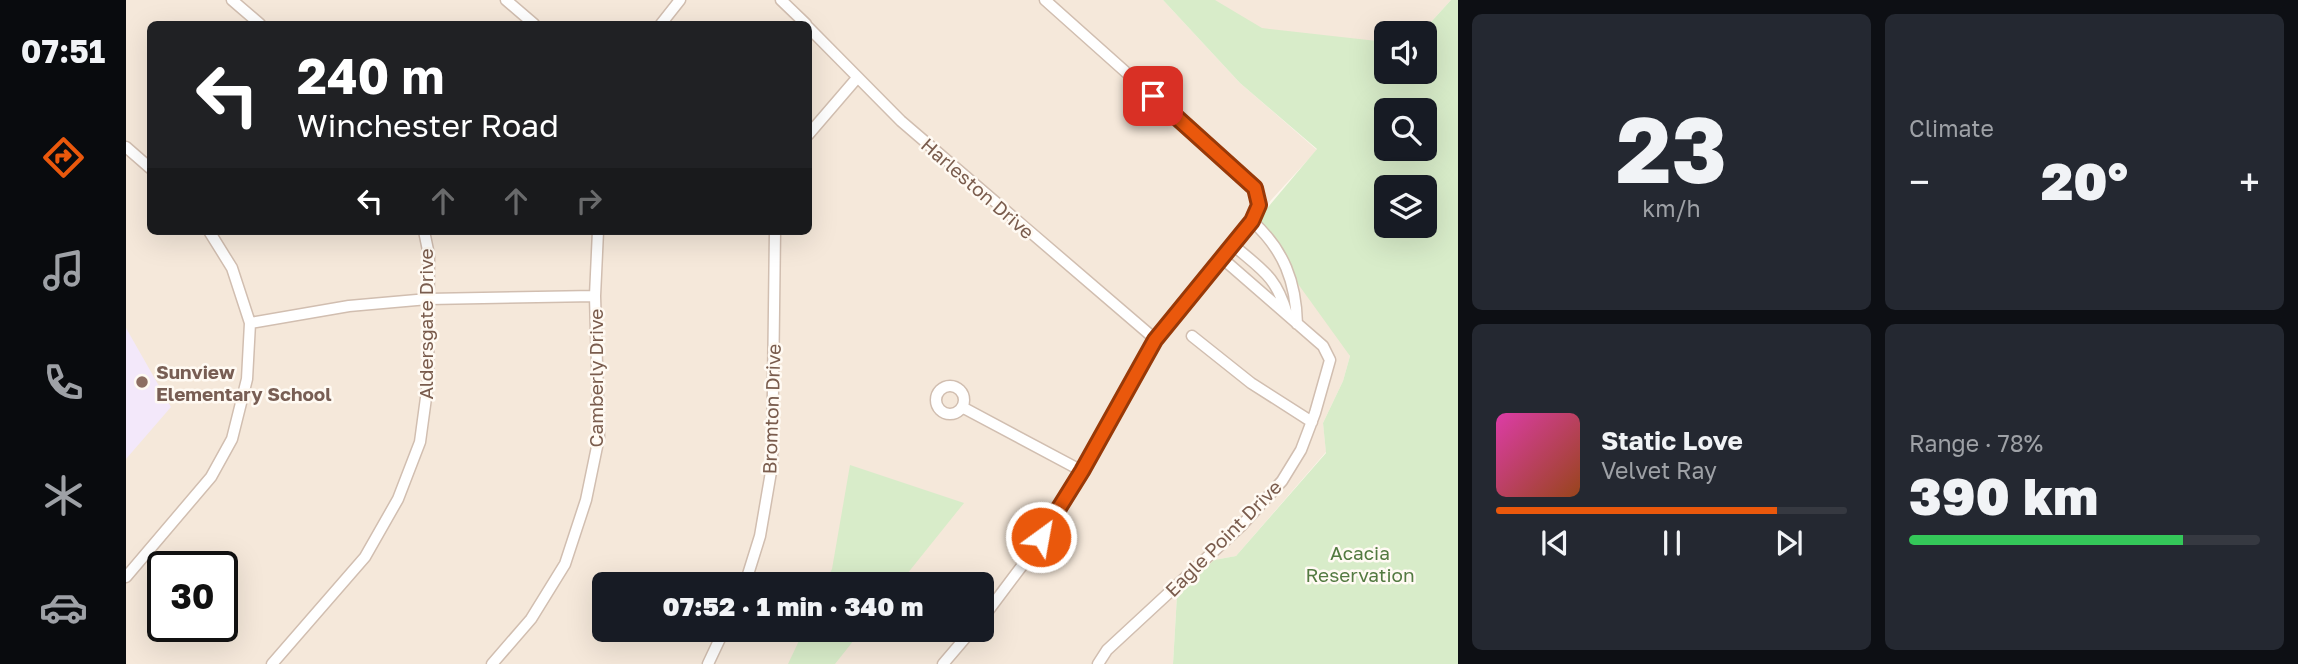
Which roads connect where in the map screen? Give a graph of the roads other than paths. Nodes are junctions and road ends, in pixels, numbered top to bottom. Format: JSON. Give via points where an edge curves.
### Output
{"nodes":[{"id":1,"x":232,"y":0,"type":"edge"},
{"id":2,"x":506,"y":0,"type":"edge"},
{"id":3,"x":680,"y":0,"type":"edge"},
{"id":4,"x":781,"y":0,"type":"edge"},
{"id":5,"x":1045,"y":0,"type":"edge"},
{"id":6,"x":256,"y":21,"type":"edge"},
{"id":7,"x":530,"y":21,"type":"edge"},
{"id":8,"x":663,"y":21,"type":"edge"},
{"id":9,"x":802,"y":21,"type":"edge"},
{"id":10,"x":812,"y":31,"type":"edge"},
{"id":11,"x":857,"y":78,"type":"junction"},
{"id":12,"x":812,"y":130,"type":"edge"},
{"id":13,"x":126,"y":146,"type":"edge"},
{"id":14,"x":147,"y":165,"type":"edge"},
{"id":15,"x":1252,"y":221,"type":"junction"},
{"id":16,"x":211,"y":235,"type":"edge"},
{"id":17,"x":425,"y":235,"type":"edge"},
{"id":18,"x":598,"y":235,"type":"edge"},
{"id":19,"x":775,"y":235,"type":"edge"},
{"id":20,"x":1233,"y":245,"type":"junction"},
{"id":21,"x":1223,"y":259,"type":"junction"},
{"id":22,"x":595,"y":296,"type":"junction"},
{"id":23,"x":428,"y":299,"type":"junction"},
{"id":24,"x":1288,"y":315,"type":"junction"},
{"id":25,"x":250,"y":323,"type":"junction"},
{"id":26,"x":1297,"y":324,"type":"junction"},
{"id":27,"x":1192,"y":336,"type":"dead end"},
{"id":28,"x":1155,"y":340,"type":"junction"},
{"id":29,"x":962,"y":407,"type":"dead end"},
{"id":30,"x":1312,"y":422,"type":"junction"},
{"id":31,"x":1082,"y":471,"type":"junction"},
{"id":32,"x":749,"y":572,"type":"edge"},
{"id":33,"x":126,"y":577,"type":"edge"},
{"id":34,"x":994,"y":603,"type":"edge"},
{"id":35,"x":718,"y":642,"type":"edge"},
{"id":36,"x":962,"y":642,"type":"edge"},
{"id":37,"x":272,"y":664,"type":"edge"},
{"id":38,"x":492,"y":664,"type":"edge"},
{"id":39,"x":708,"y":664,"type":"edge"},
{"id":40,"x":943,"y":664,"type":"edge"},
{"id":41,"x":1098,"y":664,"type":"edge"}],
"edges":[{"from":1,"to":6,"type":"street"},
{"from":2,"to":7,"type":"street"},
{"from":3,"to":8,"type":"street"},
{"from":4,"to":9,"type":"street","name":"Harleston Drive"},
{"from":5,"to":15,"type":"street","via":[[1255,188],[1259,205]]},
{"from":10,"to":11,"type":"street","name":"Harleston Drive"},
{"from":11,"to":12,"type":"street"},
{"from":11,"to":28,"type":"street","name":"Harleston Drive"},
{"from":13,"to":14,"type":"street"},
{"from":15,"to":20,"type":"street"},
{"from":15,"to":26,"type":"street","via":[[1288,269]]},
{"from":16,"to":25,"type":"street","via":[[232,268]]},
{"from":17,"to":23,"type":"street","name":"Aldersgate Drive"},
{"from":18,"to":22,"type":"street","name":"Camberly Drive"},
{"from":19,"to":32,"type":"street","name":"Bromton Drive","via":[[772,466],[761,536]]},
{"from":20,"to":21,"type":"street"},
{"from":20,"to":24,"type":"street","name":"Eagle Point Drive","via":[[1271,278]]},
{"from":21,"to":24,"type":"street","name":"Eagle Point Drive"},
{"from":21,"to":28,"type":"street"},
{"from":22,"to":23,"type":"street"},
{"from":22,"to":38,"type":"street","name":"Camberly Drive","via":[[598,437],[586,500],[565,564],[531,619]]},
{"from":23,"to":25,"type":"street","via":[[349,306]]},
{"from":23,"to":37,"type":"street","name":"Aldersgate Drive","via":[[428,383],[420,442],[398,499],[365,557]]},
{"from":24,"to":26,"type":"street","name":"Eagle Point Drive"},
{"from":25,"to":33,"type":"street","via":[[247,379],[232,439],[211,477]]},
{"from":26,"to":30,"type":"street","name":"Eagle Point Drive","via":[[1323,346],[1330,360]]},
{"from":27,"to":30,"type":"street","via":[[1251,383]]},
{"from":28,"to":31,"type":"street"},
{"from":29,"to":31,"type":"street"},
{"from":30,"to":41,"type":"street","name":"Eagle Point Drive","via":[[1282,481],[1241,526],[1107,650]]},
{"from":31,"to":34,"type":"street"},
{"from":35,"to":39,"type":"street"},
{"from":36,"to":40,"type":"street"}]}
